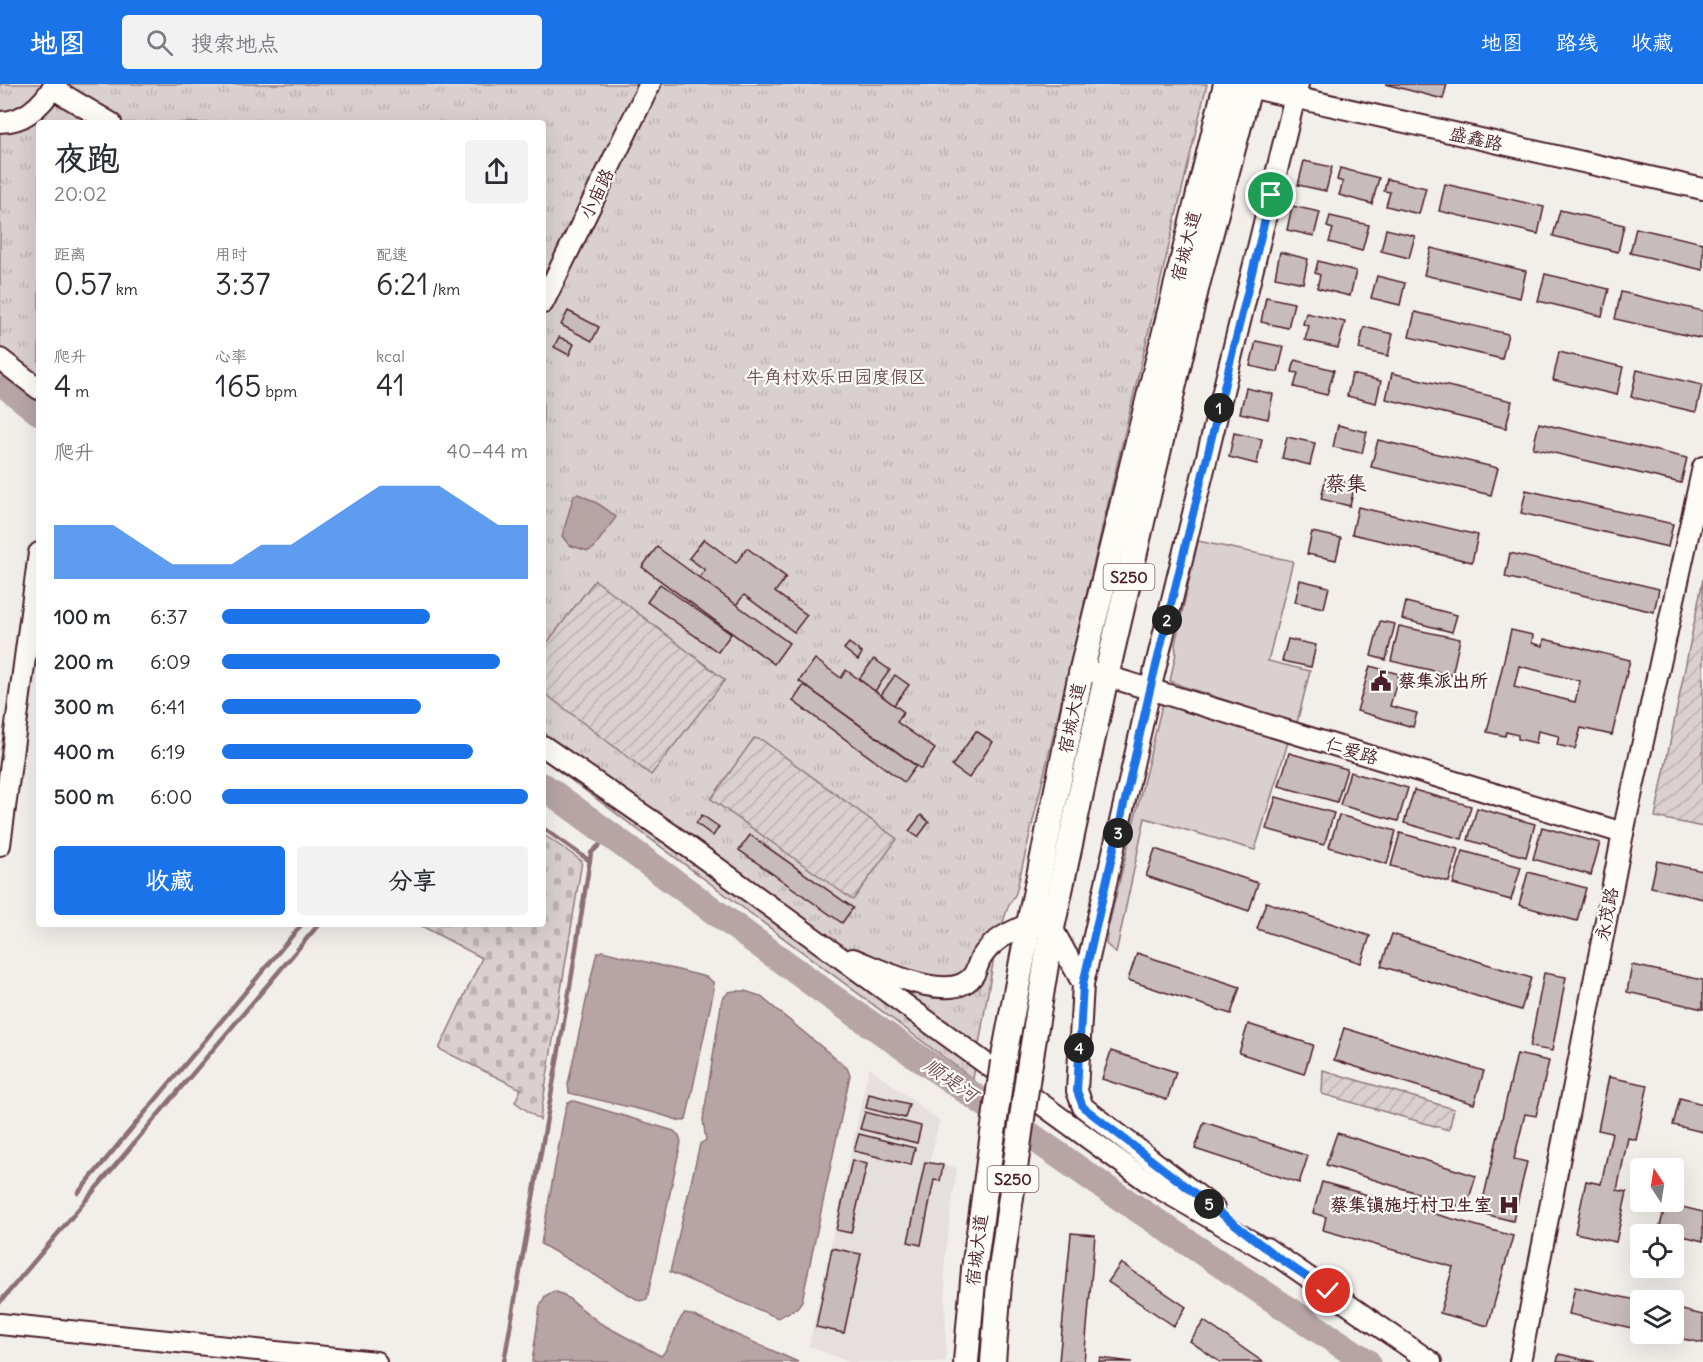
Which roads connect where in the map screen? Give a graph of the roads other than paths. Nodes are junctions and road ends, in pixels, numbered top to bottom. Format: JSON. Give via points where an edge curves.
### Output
{"nodes":[{"id":1,"x":650,"y":84,"type":"edge"},
{"id":2,"x":1242,"y":85,"type":"edge"},
{"id":3,"x":54,"y":86,"type":"edge"},
{"id":4,"x":1296,"y":91,"type":"edge"},
{"id":5,"x":106,"y":120,"type":"edge"},
{"id":6,"x":0,"y":122,"type":"edge"},
{"id":7,"x":1703,"y":189,"type":"edge"},
{"id":8,"x":546,"y":297,"type":"edge"},
{"id":9,"x":0,"y":360,"type":"edge"},
{"id":10,"x":36,"y":387,"type":"edge"},
{"id":11,"x":1703,"y":467,"type":"edge"},
{"id":12,"x":36,"y":575,"type":"edge"},
{"id":13,"x":1082,"y":669,"type":"junction"},
{"id":14,"x":1106,"y":676,"type":"junction"},
{"id":15,"x":1150,"y":690,"type":"junction"},
{"id":16,"x":546,"y":748,"type":"edge"},
{"id":17,"x":1623,"y":832,"type":"junction"},
{"id":18,"x":0,"y":845,"type":"edge"},
{"id":19,"x":1041,"y":926,"type":"junction"},
{"id":20,"x":828,"y":950,"type":"junction"},
{"id":21,"x":1083,"y":984,"type":"junction"},
{"id":22,"x":1276,"y":1256,"type":"junction"},
{"id":23,"x":0,"y":1324,"type":"edge"},
{"id":24,"x":376,"y":1362,"type":"edge"},
{"id":25,"x":966,"y":1362,"type":"edge"},
{"id":26,"x":993,"y":1362,"type":"edge"},
{"id":27,"x":1431,"y":1362,"type":"edge"},
{"id":28,"x":1520,"y":1362,"type":"edge"}],
"edges":[{"from":1,"to":8,"type":"street","name":"小庙路"},
{"from":2,"to":4,"type":"street","name":"盛鑫路"},
{"from":2,"to":13,"type":"main road","name":"宿城大道","number":"S250"},
{"from":2,"to":14,"type":"main road","name":"宿城大道","number":"S250"},
{"from":3,"to":5,"type":"street"},
{"from":3,"to":6,"type":"street","via":[[30,113]]},
{"from":4,"to":7,"type":"street","name":"盛鑫路"},
{"from":4,"to":15,"type":"street"},
{"from":9,"to":10,"type":"street"},
{"from":11,"to":17,"type":"street","name":"永茂路"},
{"from":12,"to":18,"type":"street"},
{"from":13,"to":14,"type":"street","name":"仁爱路"},
{"from":13,"to":19,"type":"main road","name":"宿城大道","number":"S250"},
{"from":14,"to":15,"type":"street","name":"仁爱路"},
{"from":14,"to":19,"type":"main road","name":"宿城大道","number":"S250"},
{"from":15,"to":17,"type":"street","name":"仁爱路"},
{"from":15,"to":21,"type":"street"},
{"from":16,"to":20,"type":"street"},
{"from":17,"to":28,"type":"street","name":"永茂路"},
{"from":19,"to":20,"type":"street","via":[[1001,936],[981,958],[973,976],[964,984],[950,987],[916,983]]},
{"from":19,"to":21,"type":"street"},
{"from":19,"to":25,"type":"main road","name":"宿城大道","number":"S250","bridge":true,"via":[[1003,1062],[974,1269]]},
{"from":19,"to":26,"type":"main road","name":"宿城大道","number":"S250","bridge":true,"via":[[1028,1075],[999,1283]]},
{"from":20,"to":22,"type":"street","via":[[1147,1181]]},
{"from":21,"to":22,"type":"street","via":[[1077,1091],[1083,1107]]},
{"from":22,"to":27,"type":"street"},
{"from":23,"to":24,"type":"street"}]}
